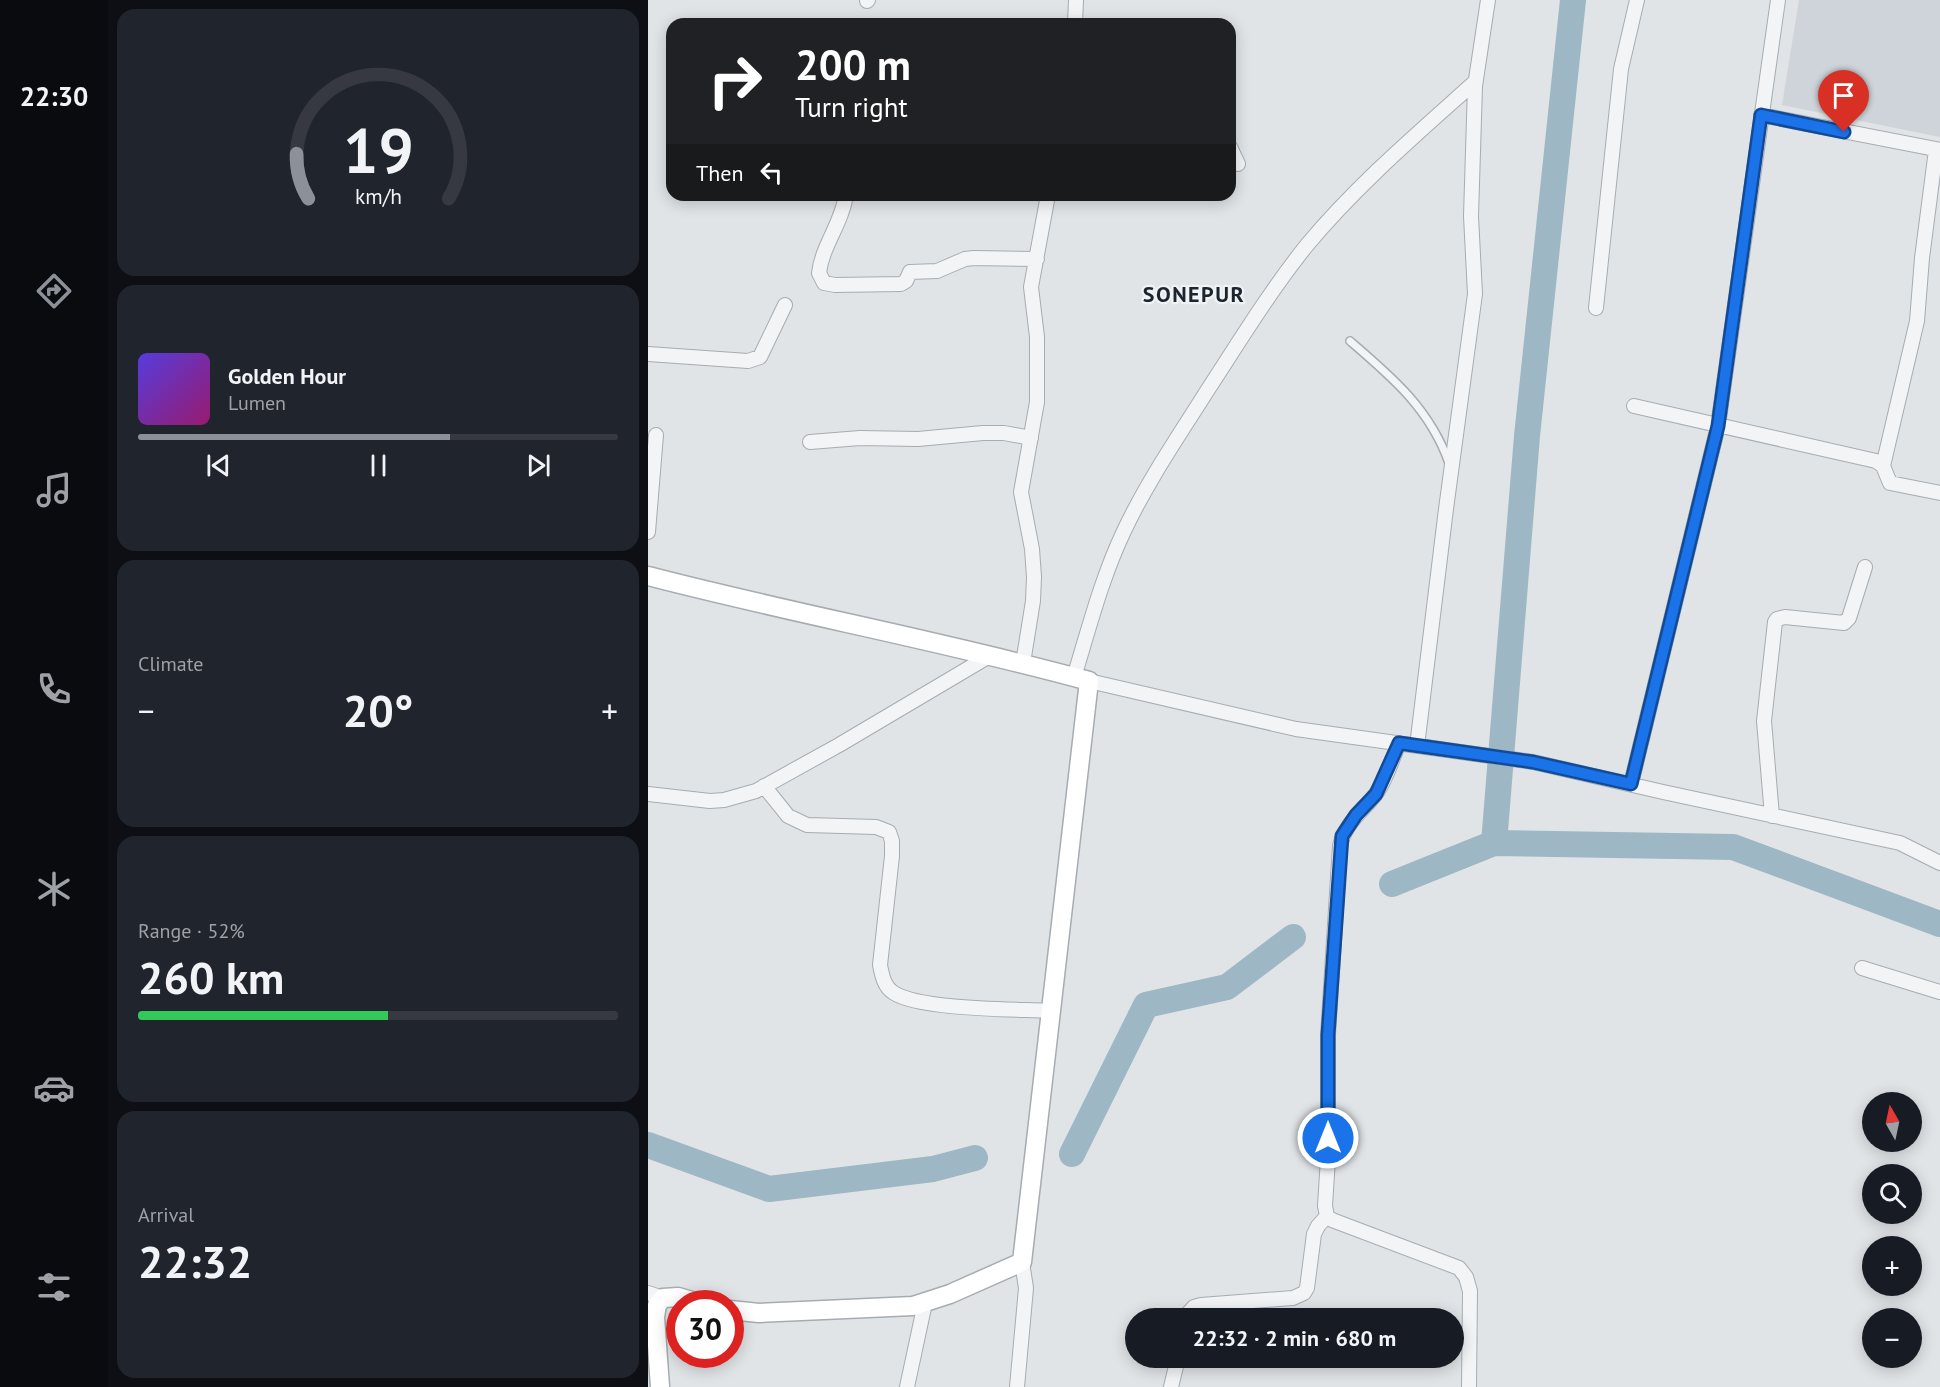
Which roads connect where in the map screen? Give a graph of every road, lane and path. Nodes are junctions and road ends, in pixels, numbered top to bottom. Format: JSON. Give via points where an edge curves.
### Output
{"nodes":[{"id":1,"x":1076,"y":0,"type":"edge"},
{"id":2,"x":1488,"y":0,"type":"edge"},
{"id":3,"x":1637,"y":0,"type":"edge"},
{"id":4,"x":1778,"y":0,"type":"edge"},
{"id":5,"x":1075,"y":18,"type":"edge"},
{"id":6,"x":1476,"y":81,"type":"junction"},
{"id":7,"x":1761,"y":115,"type":"junction"},
{"id":8,"x":1938,"y":150,"type":"edge"},
{"id":9,"x":1236,"y":160,"type":"edge"},
{"id":10,"x":1238,"y":164,"type":"dead end"},
{"id":11,"x":845,"y":201,"type":"edge"},
{"id":12,"x":1046,"y":201,"type":"edge"},
{"id":13,"x":1037,"y":259,"type":"junction"},
{"id":14,"x":785,"y":305,"type":"dead end"},
{"id":15,"x":1596,"y":308,"type":"dead end"},
{"id":16,"x":1350,"y":341,"type":"dead end"},
{"id":17,"x":648,"y":354,"type":"edge"},
{"id":18,"x":1634,"y":406,"type":"dead end"},
{"id":19,"x":1718,"y":426,"type":"junction"},
{"id":20,"x":656,"y":435,"type":"dead end"},
{"id":21,"x":1031,"y":438,"type":"junction"},
{"id":22,"x":810,"y":442,"type":"dead end"},
{"id":23,"x":1883,"y":466,"type":"junction"},
{"id":24,"x":1452,"y":471,"type":"junction"},
{"id":25,"x":1940,"y":493,"type":"edge"},
{"id":26,"x":648,"y":532,"type":"edge"},
{"id":27,"x":1865,"y":567,"type":"dead end"},
{"id":28,"x":648,"y":576,"type":"edge"},
{"id":29,"x":991,"y":655,"type":"junction"},
{"id":30,"x":1023,"y":663,"type":"junction"},
{"id":31,"x":1082,"y":679,"type":"junction"},
{"id":32,"x":1399,"y":743,"type":"junction"},
{"id":33,"x":1417,"y":746,"type":"junction"},
{"id":34,"x":1631,"y":784,"type":"junction"},
{"id":35,"x":764,"y":786,"type":"junction"},
{"id":36,"x":651,"y":794,"type":"edge"},
{"id":37,"x":1772,"y":816,"type":"junction"},
{"id":38,"x":1940,"y":863,"type":"edge"},
{"id":39,"x":1862,"y":968,"type":"dead end"},
{"id":40,"x":1940,"y":992,"type":"edge"},
{"id":41,"x":1051,"y":1011,"type":"junction"},
{"id":42,"x":1327,"y":1216,"type":"junction"},
{"id":43,"x":1022,"y":1262,"type":"junction"},
{"id":44,"x":656,"y":1296,"type":"edge"},
{"id":45,"x":925,"y":1303,"type":"junction"},
{"id":46,"x":1193,"y":1308,"type":"edge"},
{"id":47,"x":744,"y":1311,"type":"edge"},
{"id":48,"x":1176,"y":1368,"type":"edge"},
{"id":49,"x":660,"y":1387,"type":"edge"},
{"id":50,"x":907,"y":1387,"type":"edge"},
{"id":51,"x":1017,"y":1387,"type":"edge"},
{"id":52,"x":1171,"y":1387,"type":"edge"},
{"id":53,"x":1469,"y":1387,"type":"edge"}],
"edges":[{"from":1,"to":5,"type":"street"},
{"from":2,"to":6,"type":"street"},
{"from":3,"to":15,"type":"street","via":[[1621,69]]},
{"from":4,"to":7,"type":"street"},
{"from":6,"to":24,"type":"street","via":[[1471,216],[1475,294]]},
{"from":6,"to":31,"type":"street","via":[[1333,216],[1289,269],[1245,332],[1123,532],[1104,582]]},
{"from":7,"to":8,"type":"street"},
{"from":7,"to":19,"type":"street"},
{"from":8,"to":23,"type":"street","via":[[1918,313]]},
{"from":9,"to":10,"type":"street"},
{"from":11,"to":13,"type":"street","via":[[819,269],[824,283],[901,284],[910,272],[937,271],[965,259]]},
{"from":12,"to":13,"type":"street"},
{"from":13,"to":21,"type":"street","via":[[1031,287],[1038,370]]},
{"from":14,"to":17,"type":"street","via":[[763,352],[753,361]]},
{"from":16,"to":24,"type":"lane","via":[[1426,415]]},
{"from":18,"to":19,"type":"street"},
{"from":19,"to":23,"type":"street","via":[[1876,461]]},
{"from":19,"to":34,"type":"street"},
{"from":20,"to":26,"type":"street"},
{"from":21,"to":22,"type":"street","via":[[983,433]]},
{"from":21,"to":30,"type":"street","via":[[1022,492],[1034,577]]},
{"from":23,"to":25,"type":"street","via":[[1890,483]]},
{"from":24,"to":33,"type":"street"},
{"from":27,"to":37,"type":"street","via":[[1844,623],[1785,617],[1774,622],[1764,721]]},
{"from":28,"to":29,"type":"street"},
{"from":29,"to":30,"type":"street"},
{"from":29,"to":35,"type":"street"},
{"from":30,"to":31,"type":"street"},
{"from":31,"to":32,"type":"street","via":[[1296,729]]},
{"from":31,"to":41,"type":"street"},
{"from":32,"to":33,"type":"street"},
{"from":32,"to":42,"type":"street","via":[[1376,794],[1348,825],[1340,846],[1328,1035]]},
{"from":33,"to":34,"type":"street","via":[[1533,762]]},
{"from":34,"to":37,"type":"street"},
{"from":35,"to":36,"type":"street","via":[[710,801]]},
{"from":35,"to":41,"type":"street","via":[[788,816],[807,825],[889,832],[892,856],[880,965],[882,978],[893,992],[927,1004]]},
{"from":37,"to":38,"type":"street","via":[[1900,843]]},
{"from":39,"to":40,"type":"street"},
{"from":41,"to":43,"type":"street"},
{"from":42,"to":46,"type":"street","via":[[1314,1234],[1304,1293],[1293,1298]]},
{"from":42,"to":53,"type":"street","via":[[1459,1268],[1470,1291]]},
{"from":43,"to":45,"type":"street"},
{"from":43,"to":51,"type":"street","via":[[1026,1288]]},
{"from":44,"to":49,"type":"street"},
{"from":45,"to":47,"type":"street","via":[[899,1308]]},
{"from":45,"to":50,"type":"street"},
{"from":48,"to":52,"type":"street"}]}
